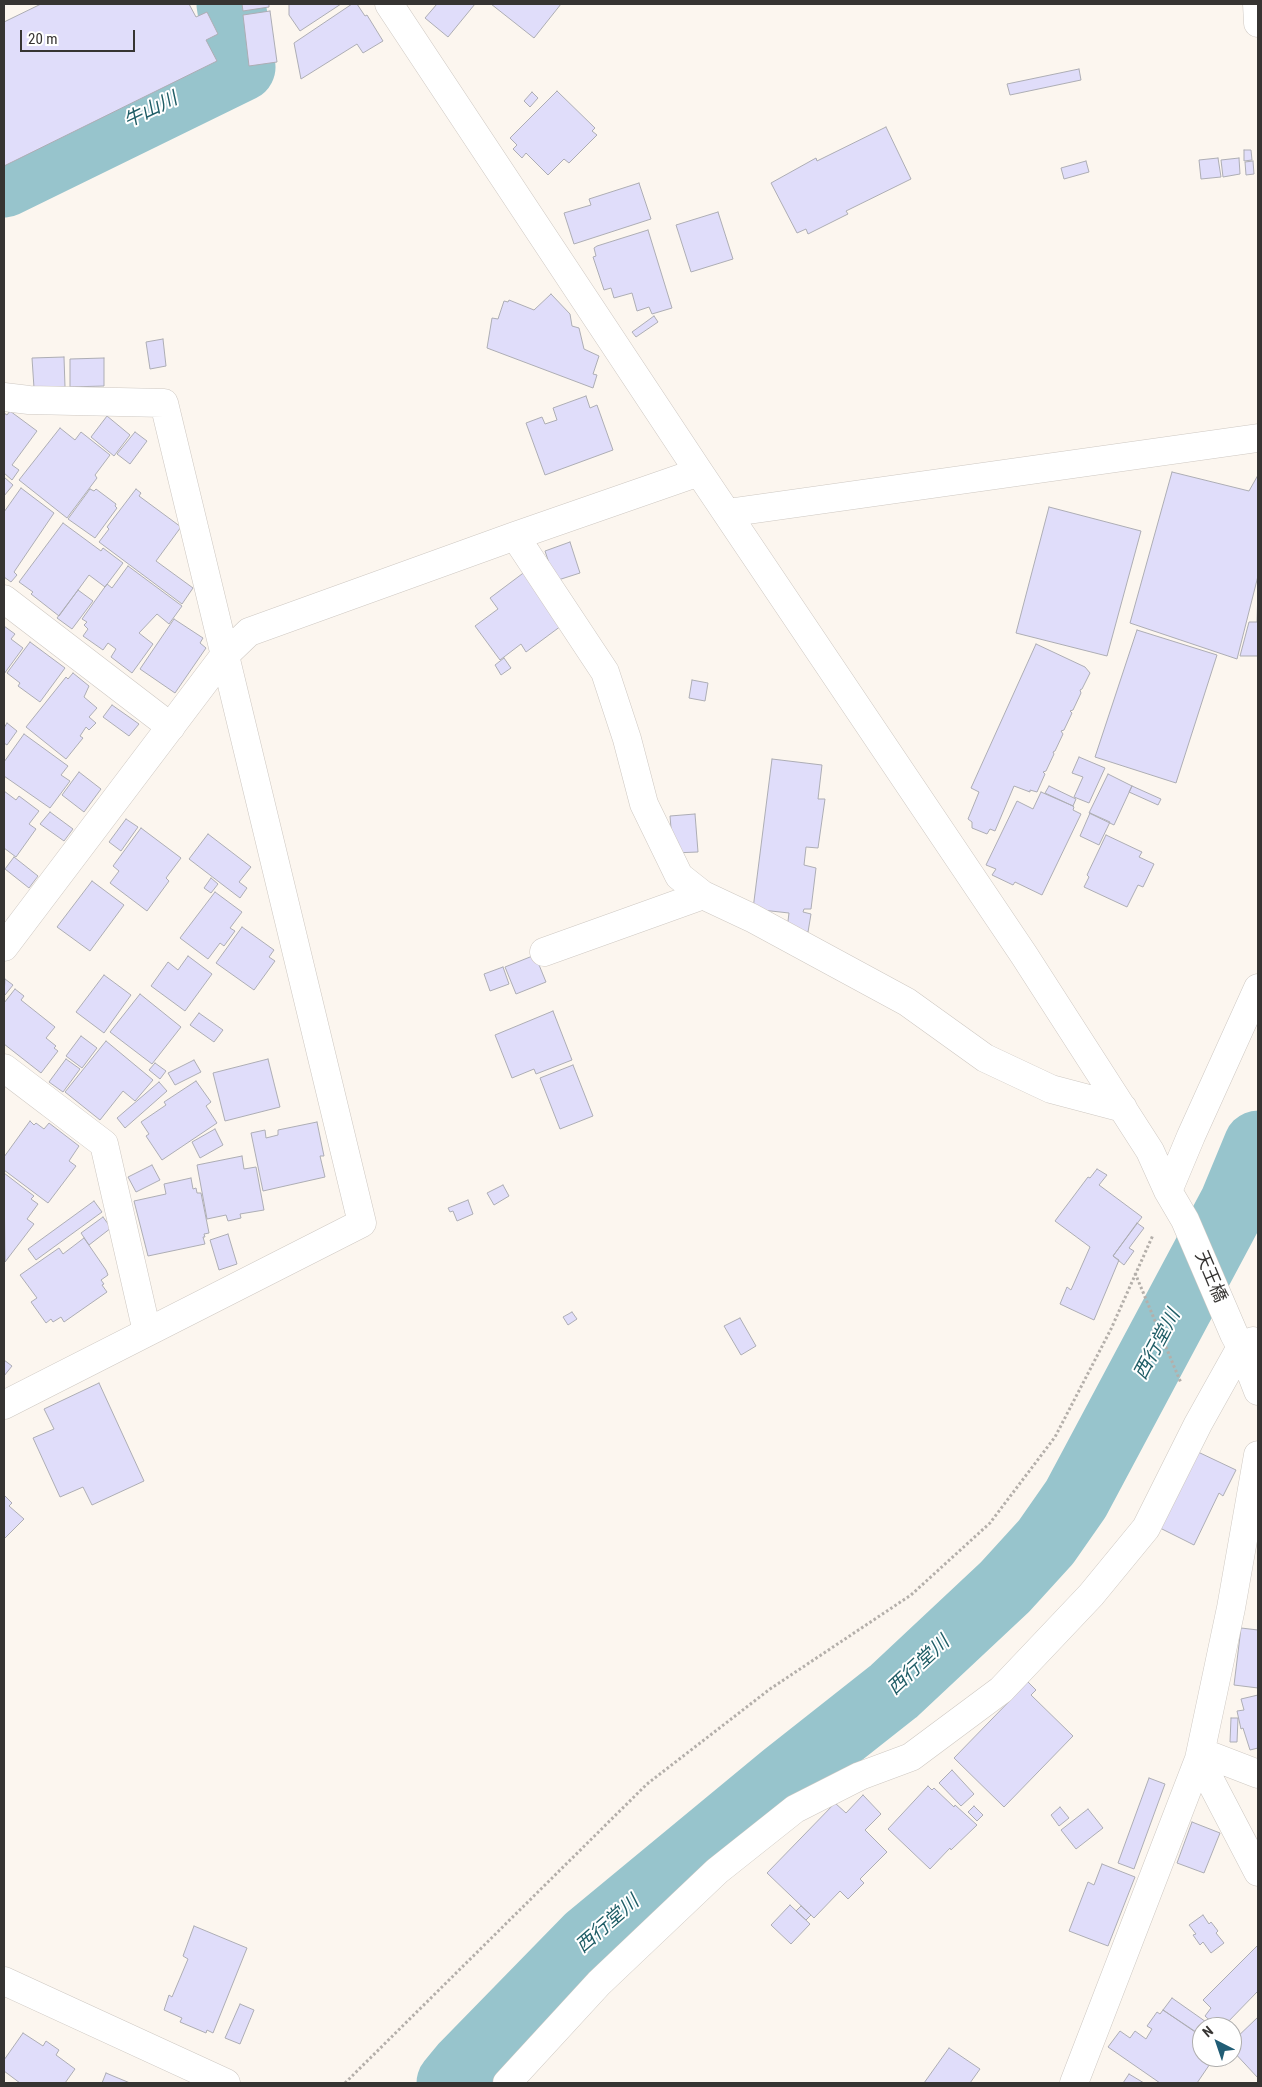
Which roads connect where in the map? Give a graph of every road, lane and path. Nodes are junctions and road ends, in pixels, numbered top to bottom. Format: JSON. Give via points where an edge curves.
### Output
{"nodes":[{"id":1,"x":389,"y":4,"type":"edge"},
{"id":2,"x":1257,"y":4,"type":"edge"},
{"id":3,"x":1258,"y":22,"type":"edge"},
{"id":4,"x":4,"y":397,"type":"edge"},
{"id":5,"x":1258,"y":438,"type":"edge"},
{"id":6,"x":699,"y":472,"type":"junction"},
{"id":7,"x":727,"y":513,"type":"junction"},
{"id":8,"x":516,"y":536,"type":"junction"},
{"id":9,"x":4,"y":599,"type":"edge"},
{"id":10,"x":224,"y":656,"type":"junction"},
{"id":11,"x":171,"y":727,"type":"junction"},
{"id":12,"x":703,"y":895,"type":"junction"},
{"id":13,"x":4,"y":947,"type":"edge"},
{"id":14,"x":544,"y":952,"type":"dead end"},
{"id":15,"x":1258,"y":988,"type":"edge"},
{"id":16,"x":4,"y":1068,"type":"edge"},
{"id":17,"x":1123,"y":1108,"type":"junction"},
{"id":18,"x":1168,"y":1191,"type":"junction"},
{"id":19,"x":1151,"y":1242,"type":"junction"},
{"id":20,"x":147,"y":1332,"type":"junction"},
{"id":21,"x":1244,"y":1340,"type":"edge"},
{"id":22,"x":1180,"y":1383,"type":"dead end"},
{"id":23,"x":1258,"y":1391,"type":"edge"},
{"id":24,"x":4,"y":1405,"type":"edge"},
{"id":25,"x":1258,"y":1454,"type":"edge"},
{"id":26,"x":1200,"y":1756,"type":"junction"},
{"id":27,"x":1258,"y":1774,"type":"edge"},
{"id":28,"x":1258,"y":1872,"type":"edge"},
{"id":29,"x":4,"y":1981,"type":"edge"},
{"id":30,"x":226,"y":2083,"type":"edge"},
{"id":31,"x":345,"y":2083,"type":"edge"},
{"id":32,"x":507,"y":2083,"type":"edge"},
{"id":33,"x":1074,"y":2083,"type":"edge"}],
"edges":[{"from":1,"to":6,"type":"street","name":"天王橋"},
{"from":2,"to":3,"type":"street"},
{"from":4,"to":10,"type":"street","via":[[164,403]]},
{"from":5,"to":7,"type":"street"},
{"from":6,"to":7,"type":"street","name":"天王橋"},
{"from":6,"to":8,"type":"street"},
{"from":7,"to":17,"type":"street","name":"天王橋"},
{"from":8,"to":10,"type":"street","via":[[249,632]]},
{"from":8,"to":12,"type":"street","via":[[605,672],[628,739],[644,804],[679,876]]},
{"from":9,"to":11,"type":"street"},
{"from":10,"to":11,"type":"street"},
{"from":10,"to":20,"type":"street","via":[[362,1224]]},
{"from":11,"to":13,"type":"street"},
{"from":12,"to":14,"type":"street"},
{"from":12,"to":17,"type":"street","via":[[907,1002],[985,1058],[1051,1089]]},
{"from":15,"to":18,"type":"street"},
{"from":16,"to":20,"type":"street","via":[[104,1144]]},
{"from":17,"to":18,"type":"street","name":"天王橋","via":[[1150,1151]]},
{"from":18,"to":19,"type":"path"},
{"from":18,"to":21,"type":"street","name":"天王橋"},
{"from":19,"to":22,"type":"path","bridge":true,"via":[[1136,1274]]},
{"from":19,"to":31,"type":"path","via":[[1111,1329],[1055,1437],[990,1523],[912,1596],[770,1689],[647,1784]]},
{"from":20,"to":24,"type":"street"},
{"from":21,"to":23,"type":"street","name":"天王橋"},
{"from":21,"to":32,"type":"street","via":[[1146,1528],[1091,1595],[1000,1690],[911,1757],[860,1776],[795,1809],[732,1858],[599,1982]]},
{"from":25,"to":26,"type":"street","via":[[1231,1608]]},
{"from":26,"to":27,"type":"street"},
{"from":26,"to":28,"type":"street"},
{"from":26,"to":33,"type":"street"},
{"from":29,"to":30,"type":"street"}]}
